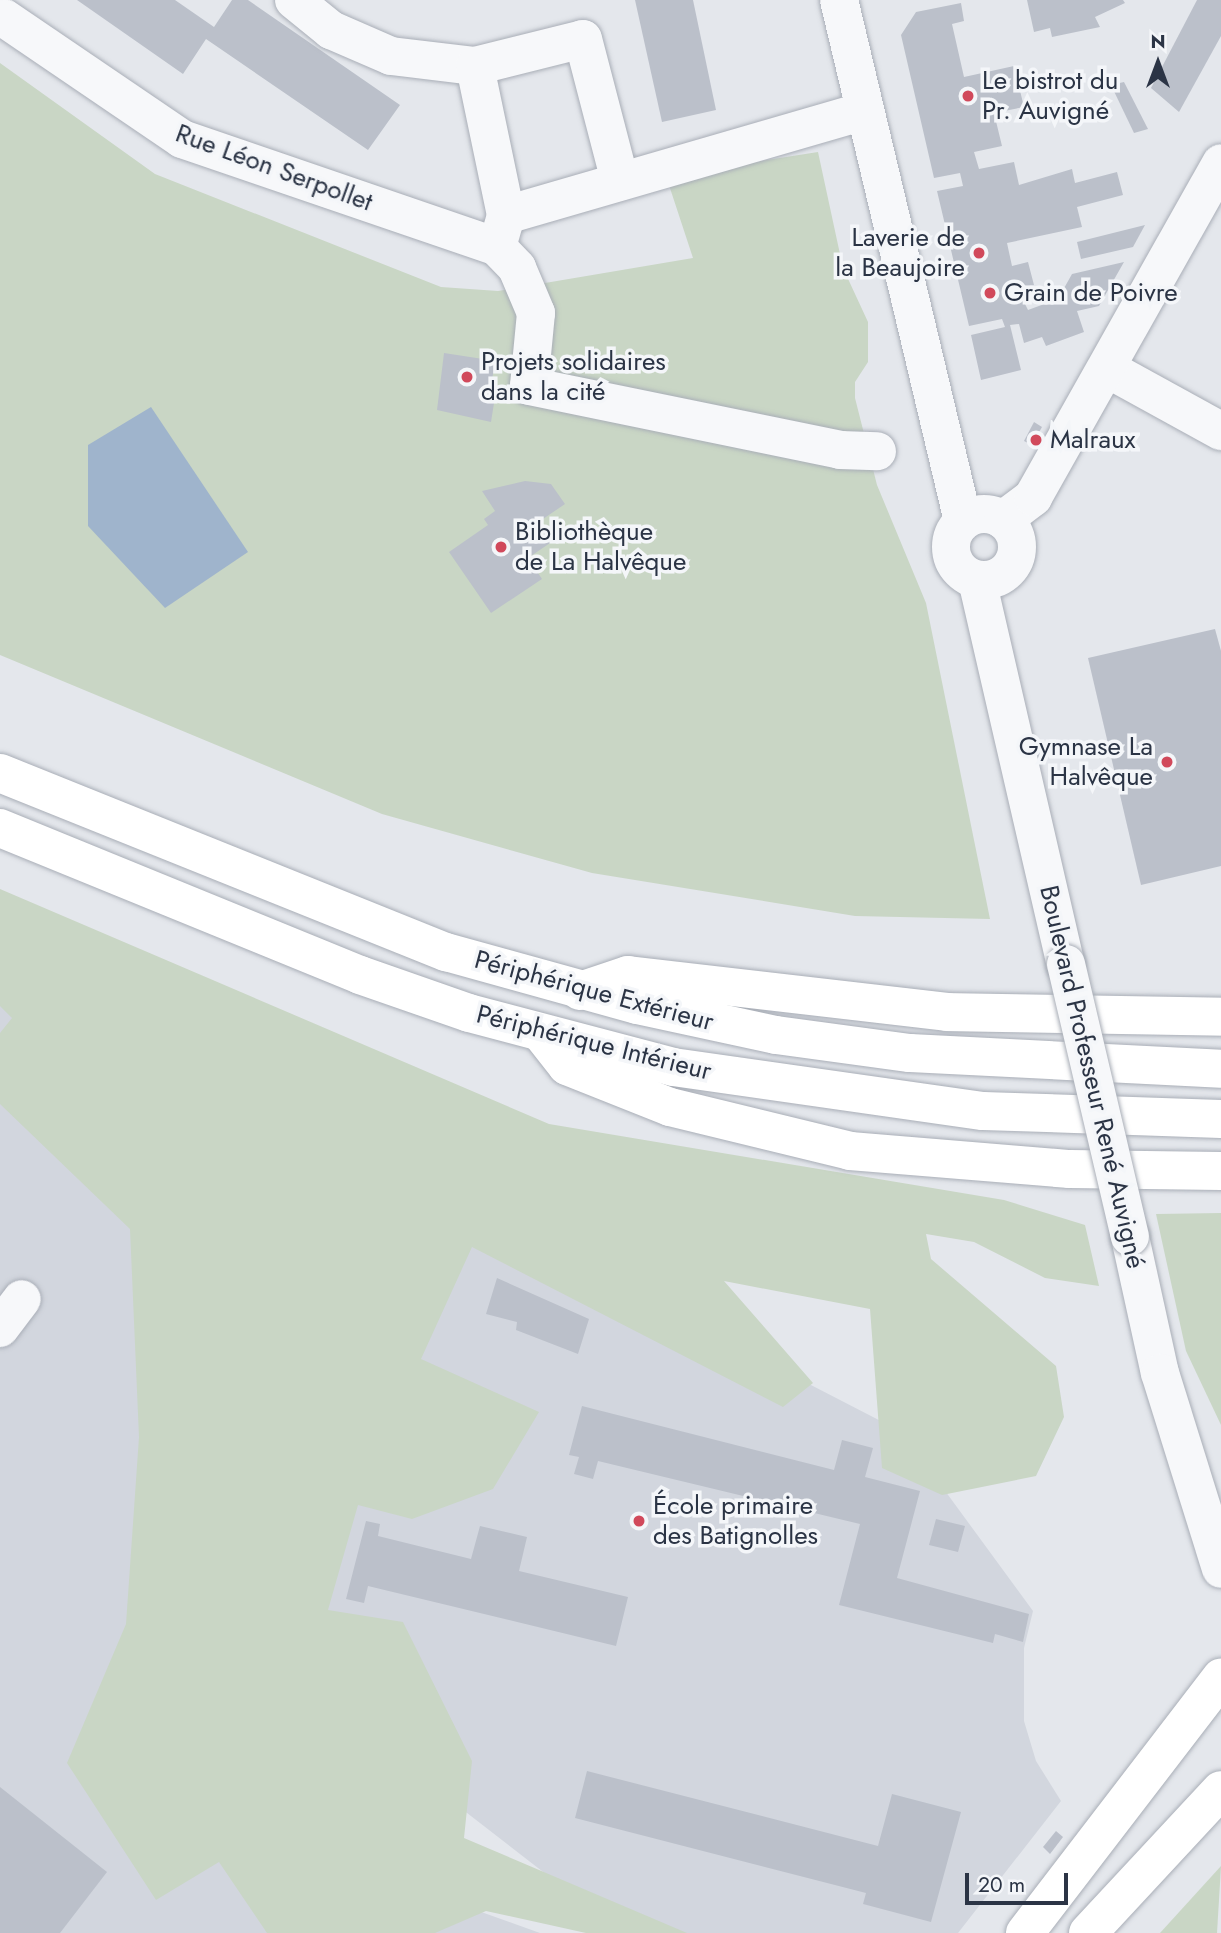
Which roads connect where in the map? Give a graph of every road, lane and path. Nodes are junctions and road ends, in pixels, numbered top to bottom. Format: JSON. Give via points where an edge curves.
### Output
{"nodes":[{"id":1,"x":294,"y":0,"type":"edge"},
{"id":2,"x":845,"y":1,"type":"edge"},
{"id":3,"x":4,"y":18,"type":"dead end"},
{"id":4,"x":475,"y":66,"type":"junction"},
{"id":5,"x":865,"y":111,"type":"junction"},
{"id":6,"x":1221,"y":163,"type":"edge"},
{"id":7,"x":620,"y":181,"type":"junction"},
{"id":8,"x":501,"y":231,"type":"junction"},
{"id":9,"x":1108,"y":369,"type":"junction"},
{"id":10,"x":1221,"y":431,"type":"edge"},
{"id":11,"x":877,"y":451,"type":"dead end"},
{"id":12,"x":1003,"y":520,"type":"junction"},
{"id":13,"x":963,"y":521,"type":"junction"},
{"id":14,"x":977,"y":580,"type":"junction"},
{"id":15,"x":0,"y":773,"type":"edge"},
{"id":16,"x":0,"y":828,"type":"edge"},
{"id":17,"x":579,"y":991,"type":"junction"},
{"id":18,"x":1221,"y":1017,"type":"edge"},
{"id":19,"x":541,"y":1034,"type":"junction"},
{"id":20,"x":1221,"y":1069,"type":"edge"},
{"id":21,"x":1221,"y":1119,"type":"edge"},
{"id":22,"x":1221,"y":1171,"type":"edge"},
{"id":23,"x":1221,"y":1569,"type":"edge"},
{"id":24,"x":1221,"y":1678,"type":"edge"},
{"id":25,"x":1221,"y":1790,"type":"edge"},
{"id":26,"x":1025,"y":1933,"type":"edge"},
{"id":27,"x":1088,"y":1933,"type":"edge"}],
"edges":[{"from":1,"to":4,"type":"street","via":[[331,30],[391,56]]},
{"from":2,"to":5,"type":"street"},
{"from":3,"to":8,"type":"street","name":"Rue Léon Serpollet","via":[[182,139]]},
{"from":4,"to":7,"type":"street","via":[[583,39]]},
{"from":4,"to":8,"type":"street"},
{"from":5,"to":7,"type":"street"},
{"from":5,"to":13,"type":"street"},
{"from":6,"to":9,"type":"street"},
{"from":7,"to":8,"type":"street"},
{"from":8,"to":11,"type":"street","via":[[536,313],[529,386],[840,450]]},
{"from":9,"to":10,"type":"street"},
{"from":9,"to":12,"type":"street","via":[[1033,497]]},
{"from":12,"to":13,"type":"street","via":[[983,514]]},
{"from":12,"to":14,"type":"street","via":[[1015,536],[1016,557],[998,578]]},
{"from":13,"to":14,"type":"street","via":[[952,538],[952,558]]},
{"from":14,"to":23,"type":"street","name":"Boulevard Professeur René Auvigné","bridge":true,"via":[[1160,1373]]},
{"from":15,"to":17,"type":"main road","name":"Périphérique Extérieur","via":[[317,904]]},
{"from":16,"to":19,"type":"main road","name":"Périphérique Intérieur","via":[[360,975]]},
{"from":17,"to":18,"type":"main road","via":[[628,975],[934,1011]]},
{"from":17,"to":20,"type":"main road","name":"Périphérique Extérieur","via":[[776,1035],[910,1053]]},
{"from":19,"to":21,"type":"main road","name":"Périphérique Intérieur","via":[[673,1067],[854,1097],[983,1111]]},
{"from":19,"to":22,"type":"main road","via":[[566,1066],[670,1107],[850,1151],[1070,1168]]},
{"from":24,"to":26,"type":"main road"},
{"from":25,"to":27,"type":"main road"}]}
